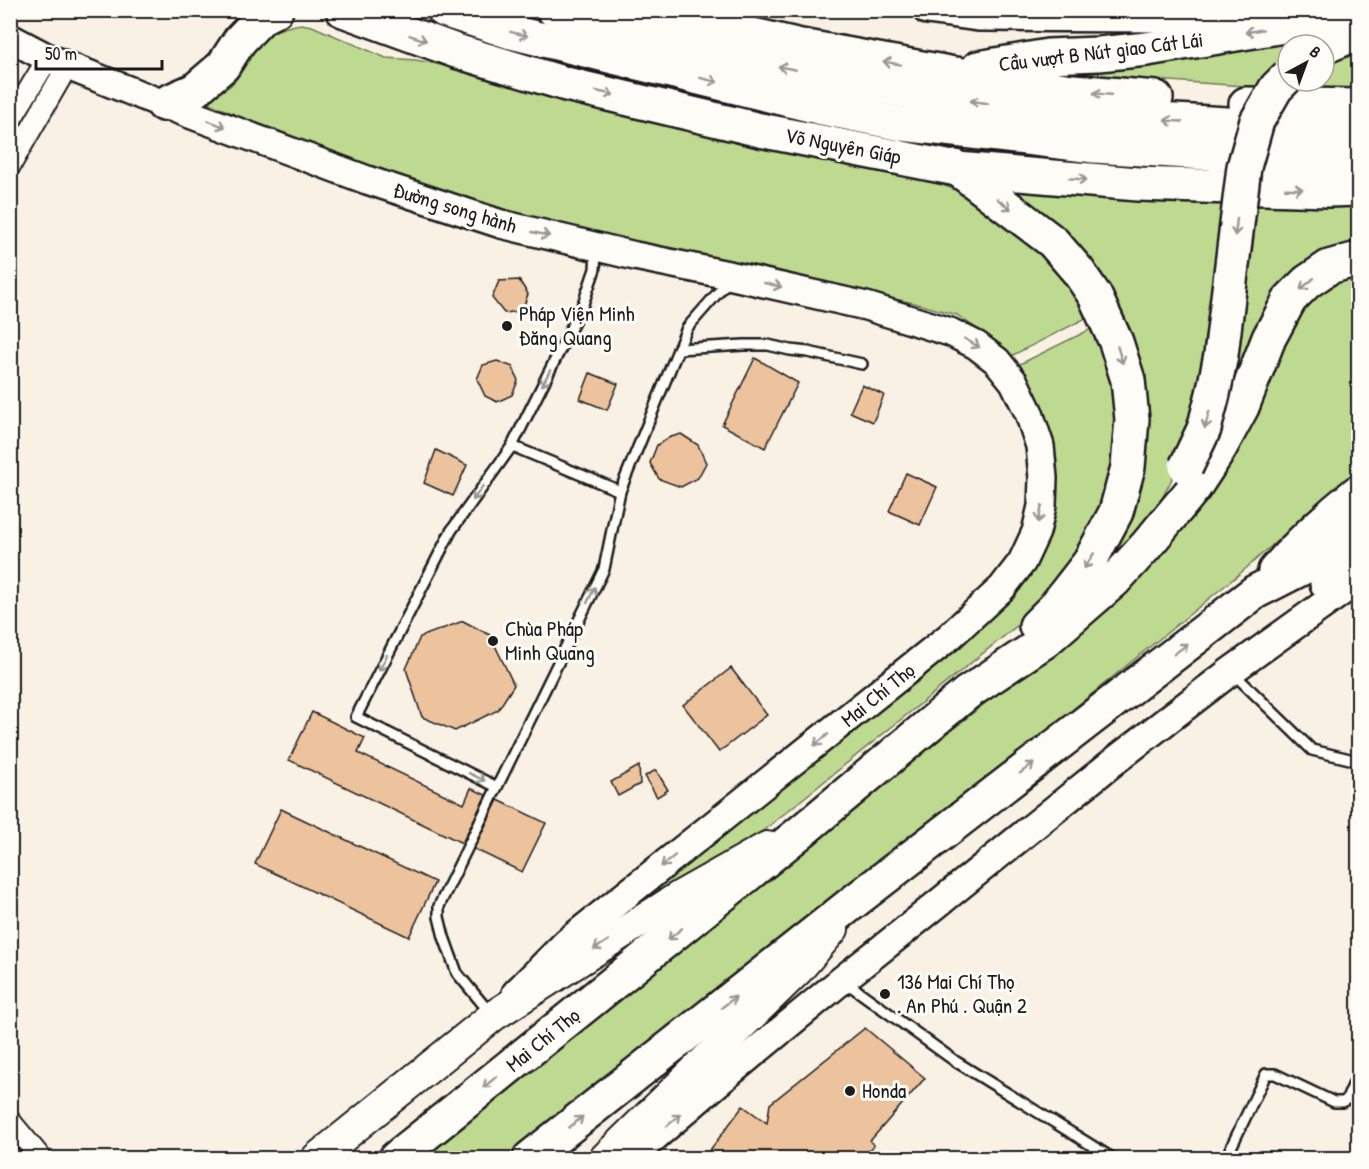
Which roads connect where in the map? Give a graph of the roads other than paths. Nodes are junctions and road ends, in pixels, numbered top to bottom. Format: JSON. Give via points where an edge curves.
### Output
{"nodes":[{"id":1,"x":276,"y":10,"type":"edge"},
{"id":2,"x":343,"y":10,"type":"edge"},
{"id":3,"x":444,"y":10,"type":"edge"},
{"id":4,"x":554,"y":10,"type":"edge"},
{"id":5,"x":653,"y":10,"type":"edge"},
{"id":6,"x":927,"y":10,"type":"edge"},
{"id":7,"x":1246,"y":10,"type":"edge"},
{"id":8,"x":1126,"y":14,"type":"edge"},
{"id":9,"x":1162,"y":14,"type":"edge"},
{"id":10,"x":1357,"y":19,"type":"edge"},
{"id":11,"x":10,"y":38,"type":"edge"},
{"id":12,"x":1336,"y":42,"type":"edge"},
{"id":13,"x":58,"y":62,"type":"junction"},
{"id":14,"x":949,"y":73,"type":"junction"},
{"id":15,"x":163,"y":104,"type":"junction"},
{"id":16,"x":1359,"y":106,"type":"edge"},
{"id":17,"x":818,"y":107,"type":"junction"},
{"id":18,"x":1261,"y":116,"type":"edge"},
{"id":19,"x":10,"y":121,"type":"edge"},
{"id":20,"x":902,"y":124,"type":"junction"},
{"id":21,"x":760,"y":130,"type":"junction"},
{"id":22,"x":1359,"y":130,"type":"edge"},
{"id":23,"x":1359,"y":160,"type":"edge"},
{"id":24,"x":10,"y":166,"type":"edge"},
{"id":25,"x":957,"y":169,"type":"junction"},
{"id":26,"x":1359,"y":189,"type":"edge"},
{"id":27,"x":597,"y":247,"type":"junction"},
{"id":28,"x":1359,"y":260,"type":"edge"},
{"id":29,"x":733,"y":276,"type":"junction"},
{"id":30,"x":918,"y":321,"type":"joint"},
{"id":31,"x":678,"y":349,"type":"junction"},
{"id":32,"x":862,"y":364,"type":"dead end"},
{"id":33,"x":512,"y":446,"type":"junction"},
{"id":34,"x":620,"y":491,"type":"junction"},
{"id":35,"x":1359,"y":492,"type":"edge"},
{"id":36,"x":1359,"y":531,"type":"edge"},
{"id":37,"x":1146,"y":546,"type":"junction"},
{"id":38,"x":1355,"y":580,"type":"edge"},
{"id":39,"x":1255,"y":592,"type":"junction"},
{"id":40,"x":1030,"y":632,"type":"junction"},
{"id":41,"x":1231,"y":671,"type":"junction"},
{"id":42,"x":977,"y":686,"type":"junction"},
{"id":43,"x":1359,"y":761,"type":"edge"},
{"id":44,"x":497,"y":787,"type":"junction"},
{"id":45,"x":802,"y":831,"type":"junction"},
{"id":46,"x":760,"y":851,"type":"junction"},
{"id":47,"x":856,"y":900,"type":"junction"},
{"id":48,"x":842,"y":980,"type":"junction"},
{"id":49,"x":493,"y":1016,"type":"junction"},
{"id":50,"x":1359,"y":1074,"type":"edge"},
{"id":51,"x":10,"y":1121,"type":"edge"},
{"id":52,"x":40,"y":1158,"type":"edge"},
{"id":53,"x":316,"y":1158,"type":"edge"},
{"id":54,"x":396,"y":1158,"type":"edge"},
{"id":55,"x":530,"y":1158,"type":"edge"},
{"id":56,"x":605,"y":1158,"type":"edge"},
{"id":57,"x":630,"y":1158,"type":"edge"},
{"id":58,"x":1112,"y":1158,"type":"edge"},
{"id":59,"x":1226,"y":1158,"type":"edge"}],
"edges":[{"from":1,"to":15,"type":"highway","via":[[262,17],[223,66],[195,90]]},
{"from":2,"to":21,"type":"highway","name":"Võ Nguyên Giáp","one_way":true,"via":[[456,51],[566,84]]},
{"from":3,"to":17,"type":"highway","name":"Võ Nguyên Giáp","one_way":true,"via":[[511,32]]},
{"from":18,"to":4,"type":"highway","one_way":true,"via":[[1072,115],[914,93],[764,64]]},
{"from":14,"to":5,"type":"highway","one_way":true,"via":[[801,46]]},
{"from":6,"to":8,"type":"main road","via":[[978,17]]},
{"from":7,"to":9,"type":"main road"},
{"from":8,"to":9,"type":"main road"},
{"from":10,"to":12,"type":"highway","via":[[1350,36]]},
{"from":10,"to":14,"type":"highway","name":"Cầu vượt B Nút giao Cát Lái","one_way":true,"via":[[1296,24],[1148,49],[1048,56]]},
{"from":11,"to":13,"type":"main road","name":"Đường song hành"},
{"from":13,"to":15,"type":"main road","name":"Đường song hành"},
{"from":13,"to":19,"type":"street"},
{"from":13,"to":24,"type":"street"},
{"from":18,"to":14,"type":"highway","one_way":true},
{"from":15,"to":27,"type":"main road","name":"Đường song hành","one_way":true,"via":[[367,180],[501,224]]},
{"from":16,"to":18,"type":"highway"},
{"from":17,"to":20,"type":"highway","name":"Võ Nguyên Giáp"},
{"from":17,"to":21,"type":"highway"},
{"from":18,"to":20,"type":"highway","name":"Võ Nguyên Giáp","via":[[1217,154],[1094,146]]},
{"from":18,"to":22,"type":"highway","via":[[1329,130]]},
{"from":18,"to":23,"type":"highway","via":[[1314,160]]},
{"from":18,"to":37,"type":"highway","one_way":true,"bridge":true,"via":[[1276,88],[1257,121],[1244,167],[1221,355],[1204,429]]},
{"from":20,"to":25,"type":"highway"},
{"from":21,"to":25,"type":"highway","name":"Võ Nguyên Giáp"},
{"from":25,"to":26,"type":"highway","name":"Võ Nguyên Giáp","one_way":true,"via":[[1138,184]]},
{"from":25,"to":40,"type":"highway","one_way":true,"via":[[1053,242],[1078,271],[1095,296],[1128,380],[1132,419],[1129,457],[1116,512],[1089,563]]},
{"from":27,"to":29,"type":"main road","name":"Đường song hành"},
{"from":27,"to":33,"type":"lane","one_way":true,"via":[[595,269],[582,304]]},
{"from":28,"to":37,"type":"highway","one_way":true,"via":[[1329,267],[1290,299],[1217,453]]},
{"from":29,"to":30,"type":"main road","name":"Đường song hành","one_way":true},
{"from":29,"to":31,"type":"lane","via":[[687,328]]},
{"from":30,"to":49,"type":"main road","name":"Mai Chí Thọ","one_way":true,"via":[[976,345],[997,361],[1014,382],[1029,413],[1040,446],[1042,506],[1036,532],[1022,562],[1002,588],[949,637],[567,942]]},
{"from":31,"to":32,"type":"lane","via":[[768,345]]},
{"from":31,"to":34,"type":"lane"},
{"from":33,"to":34,"type":"lane"},
{"from":33,"to":44,"type":"lane","one_way":true,"via":[[451,531],[356,717]]},
{"from":44,"to":34,"type":"lane","one_way":true,"via":[[604,569]]},
{"from":35,"to":39,"type":"highway","via":[[1294,548]]},
{"from":36,"to":39,"type":"highway","via":[[1304,567]]},
{"from":37,"to":42,"type":"highway","via":[[1114,581],[1045,641]]},
{"from":38,"to":41,"type":"main road"},
{"from":38,"to":48,"type":"main road","via":[[1226,656],[1111,745],[844,961],[839,970]]},
{"from":47,"to":39,"type":"highway","one_way":true},
{"from":40,"to":42,"type":"highway"},
{"from":40,"to":46,"type":"main road","name":"Mai Chí Thọ"},
{"from":41,"to":43,"type":"lane","via":[[1312,750]]},
{"from":41,"to":48,"type":"main road"},
{"from":42,"to":45,"type":"highway","name":"Mai Chí Thọ"},
{"from":44,"to":49,"type":"lane","via":[[439,906],[444,938],[457,973]]},
{"from":45,"to":46,"type":"main road","name":"Mai Chí Thọ"},
{"from":45,"to":54,"type":"highway","name":"Mai Chí Thọ","one_way":true},
{"from":46,"to":49,"type":"main road","name":"Mai Chí Thọ","one_way":true,"via":[[680,896]]},
{"from":55,"to":47,"type":"highway","one_way":true},
{"from":47,"to":56,"type":"main road","via":[[798,970]]},
{"from":57,"to":48,"type":"main road","one_way":true},
{"from":48,"to":58,"type":"lane","via":[[954,1061]]},
{"from":49,"to":53,"type":"main road","name":"Mai Chí Thọ"},
{"from":50,"to":59,"type":"lane","via":[[1347,1099],[1334,1102],[1275,1074],[1266,1074]]},
{"from":51,"to":52,"type":"street"}]}
